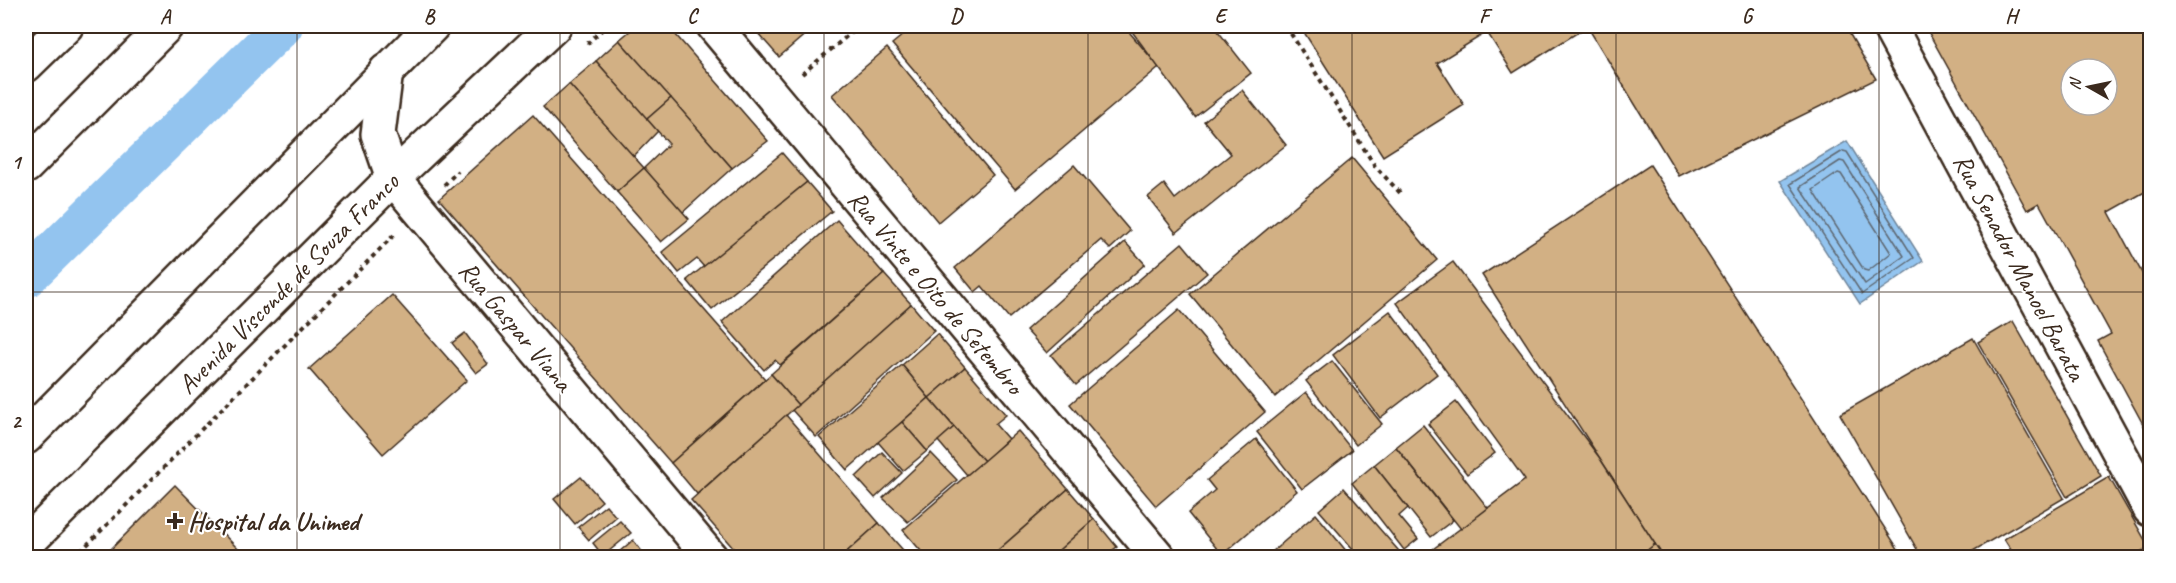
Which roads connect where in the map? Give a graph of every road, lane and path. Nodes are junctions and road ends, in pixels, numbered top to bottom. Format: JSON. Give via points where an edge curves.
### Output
{"nodes":[{"id":1,"x":66,"y":26,"type":"edge"},
{"id":2,"x":166,"y":26,"type":"edge"},
{"id":3,"x":432,"y":26,"type":"edge"},
{"id":4,"x":554,"y":26,"type":"edge"},
{"id":5,"x":606,"y":26,"type":"edge"},
{"id":6,"x":714,"y":26,"type":"edge"},
{"id":7,"x":859,"y":26,"type":"edge"},
{"id":8,"x":1286,"y":26,"type":"edge"},
{"id":9,"x":1889,"y":26,"type":"edge"},
{"id":10,"x":580,"y":51,"type":"dead end"},
{"id":11,"x":26,"y":65,"type":"edge"},
{"id":12,"x":386,"y":71,"type":"junction"},
{"id":13,"x":774,"y":97,"type":"junction"},
{"id":14,"x":26,"y":166,"type":"edge"},
{"id":15,"x":461,"y":168,"type":"dead end"},
{"id":16,"x":393,"y":178,"type":"junction"},
{"id":17,"x":1403,"y":196,"type":"dead end"},
{"id":18,"x":418,"y":210,"type":"junction"},
{"id":19,"x":26,"y":437,"type":"edge"},
{"id":20,"x":2151,"y":509,"type":"edge"},
{"id":21,"x":26,"y":544,"type":"edge"},
{"id":22,"x":74,"y":558,"type":"edge"},
{"id":23,"x":711,"y":558,"type":"edge"},
{"id":24,"x":1159,"y":558,"type":"edge"}],
"edges":[{"from":1,"to":11,"type":"main road"},
{"from":2,"to":14,"type":"main road"},
{"from":3,"to":12,"type":"main road"},
{"from":4,"to":16,"type":"main road","name":"Avenida Visconde de Souza Franco"},
{"from":5,"to":10,"type":"path"},
{"from":6,"to":13,"type":"main road","name":"Rua Vinte e Oito de Setembro"},
{"from":7,"to":13,"type":"path"},
{"from":8,"to":17,"type":"path","via":[[1375,166]]},
{"from":9,"to":20,"type":"main road","name":"Rua Senador Manoel Barata"},
{"from":12,"to":16,"type":"main road","name":"Rua Gaspar Viana","via":[[378,134]]},
{"from":12,"to":19,"type":"main road"},
{"from":13,"to":24,"type":"main road","name":"Rua Vinte e Oito de Setembro"},
{"from":15,"to":18,"type":"path"},
{"from":16,"to":18,"type":"main road","name":"Rua Gaspar Viana"},
{"from":16,"to":21,"type":"main road","name":"Avenida Visconde de Souza Franco"},
{"from":18,"to":22,"type":"path"},
{"from":18,"to":23,"type":"main road","name":"Rua Gaspar Viana"}]}
